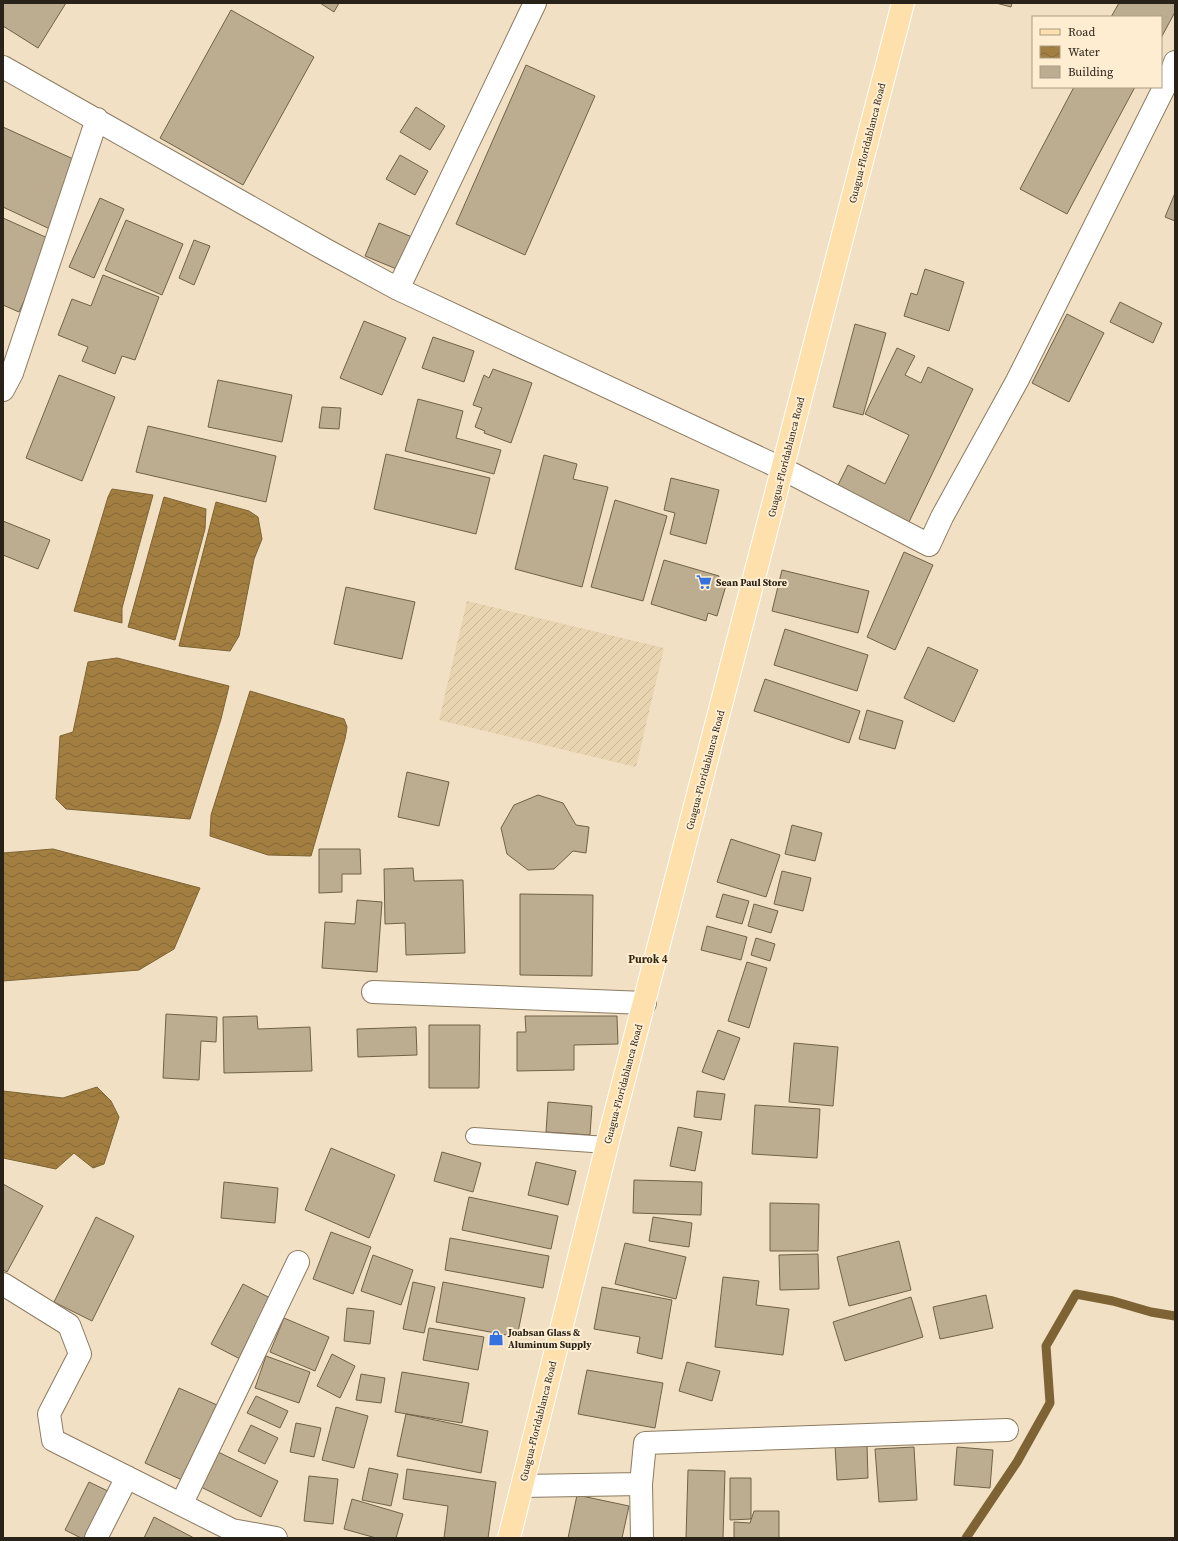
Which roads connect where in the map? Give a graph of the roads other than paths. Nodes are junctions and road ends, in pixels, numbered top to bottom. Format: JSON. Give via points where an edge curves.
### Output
{"nodes":[{"id":1,"x":535,"y":3,"type":"edge"},
{"id":2,"x":903,"y":3,"type":"edge"},
{"id":3,"x":1175,"y":62,"type":"edge"},
{"id":4,"x":3,"y":67,"type":"edge"},
{"id":5,"x":97,"y":119,"type":"junction"},
{"id":6,"x":398,"y":289,"type":"junction"},
{"id":7,"x":3,"y":390,"type":"edge"},
{"id":8,"x":783,"y":469,"type":"junction"},
{"id":9,"x":373,"y":992,"type":"dead end"},
{"id":10,"x":645,"y":1003,"type":"junction"},
{"id":11,"x":474,"y":1136,"type":"dead end"},
{"id":12,"x":607,"y":1145,"type":"junction"},
{"id":13,"x":298,"y":1262,"type":"dead end"},
{"id":14,"x":3,"y":1284,"type":"edge"},
{"id":15,"x":1006,"y":1430,"type":"dead end"},
{"id":16,"x":128,"y":1477,"type":"junction"},
{"id":17,"x":641,"y":1484,"type":"junction"},
{"id":18,"x":522,"y":1486,"type":"junction"},
{"id":19,"x":182,"y":1503,"type":"junction"},
{"id":20,"x":96,"y":1538,"type":"edge"},
{"id":21,"x":276,"y":1538,"type":"edge"},
{"id":22,"x":509,"y":1538,"type":"edge"},
{"id":23,"x":642,"y":1538,"type":"edge"}],
"edges":[{"from":1,"to":6,"type":"street"},
{"from":2,"to":8,"type":"main road","name":"Guagua-Floridablanca Road"},
{"from":3,"to":8,"type":"street","via":[[1017,381],[942,517],[930,545]]},
{"from":4,"to":5,"type":"street"},
{"from":5,"to":6,"type":"street"},
{"from":5,"to":7,"type":"street","via":[[12,372]]},
{"from":6,"to":8,"type":"street"},
{"from":8,"to":10,"type":"main road","name":"Guagua-Floridablanca Road"},
{"from":9,"to":10,"type":"street"},
{"from":10,"to":12,"type":"main road","name":"Guagua-Floridablanca Road"},
{"from":11,"to":12,"type":"lane"},
{"from":12,"to":18,"type":"main road","name":"Guagua-Floridablanca Road"},
{"from":13,"to":19,"type":"street"},
{"from":14,"to":16,"type":"street","via":[[69,1325],[80,1354],[49,1414],[53,1440]]},
{"from":15,"to":17,"type":"street","via":[[645,1443]]},
{"from":16,"to":19,"type":"street"},
{"from":16,"to":20,"type":"street"},
{"from":17,"to":18,"type":"street"},
{"from":17,"to":23,"type":"street"},
{"from":18,"to":22,"type":"main road","name":"Guagua-Floridablanca Road"},
{"from":19,"to":21,"type":"street","via":[[232,1530]]}]}
